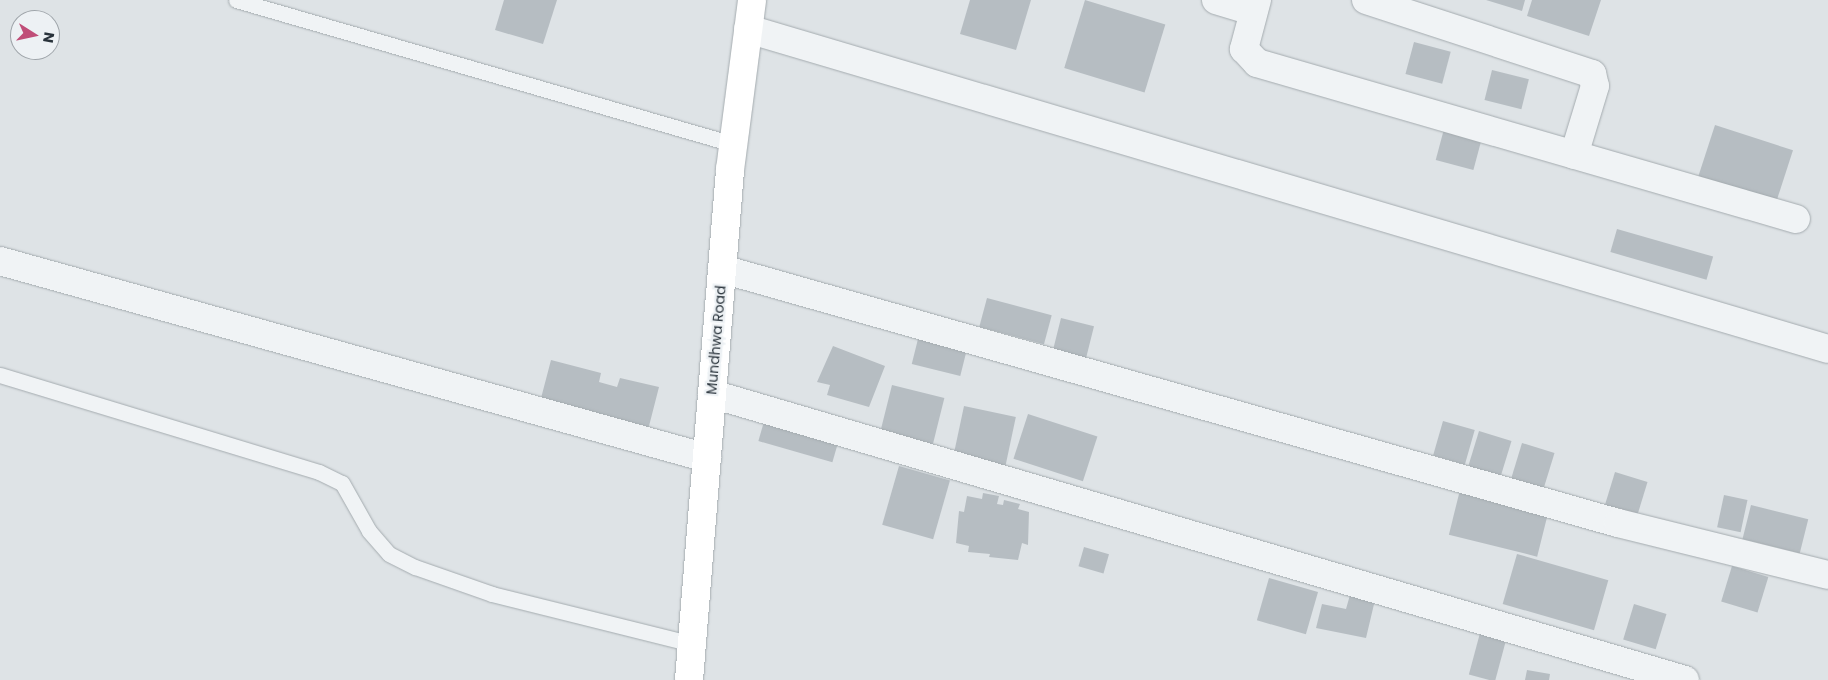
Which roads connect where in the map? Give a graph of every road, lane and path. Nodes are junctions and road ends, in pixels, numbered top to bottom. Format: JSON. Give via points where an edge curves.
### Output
{"nodes":[{"id":1,"x":236,"y":0,"type":"edge"},
{"id":2,"x":752,"y":0,"type":"edge"},
{"id":3,"x":1216,"y":0,"type":"edge"},
{"id":4,"x":1366,"y":0,"type":"edge"},
{"id":5,"x":1255,"y":6,"type":"edge"},
{"id":6,"x":748,"y":29,"type":"junction"},
{"id":7,"x":733,"y":144,"type":"junction"},
{"id":8,"x":1574,"y":155,"type":"junction"},
{"id":9,"x":1796,"y":219,"type":"dead end"},
{"id":10,"x":0,"y":261,"type":"edge"},
{"id":11,"x":722,"y":269,"type":"junction"},
{"id":12,"x":1828,"y":349,"type":"edge"},
{"id":13,"x":0,"y":375,"type":"edge"},
{"id":14,"x":712,"y":394,"type":"junction"},
{"id":15,"x":707,"y":458,"type":"junction"},
{"id":16,"x":1828,"y":575,"type":"edge"},
{"id":17,"x":692,"y":644,"type":"junction"},
{"id":18,"x":690,"y":680,"type":"edge"},
{"id":19,"x":1685,"y":680,"type":"edge"}],
"edges":[{"from":1,"to":7,"type":"lane"},
{"from":2,"to":6,"type":"main road","name":"Mundhwa Road"},
{"from":3,"to":5,"type":"street"},
{"from":4,"to":8,"type":"street","via":[[1592,74],[1595,86]]},
{"from":5,"to":8,"type":"street","via":[[1244,49],[1257,63]]},
{"from":6,"to":7,"type":"main road","name":"Mundhwa Road"},
{"from":6,"to":12,"type":"street"},
{"from":7,"to":11,"type":"main road","name":"Mundhwa Road"},
{"from":8,"to":9,"type":"street"},
{"from":10,"to":15,"type":"street"},
{"from":11,"to":14,"type":"main road","name":"Mundhwa Road"},
{"from":11,"to":16,"type":"street","via":[[1589,515]]},
{"from":13,"to":17,"type":"lane","via":[[319,472],[342,483],[369,531],[389,554],[415,567],[492,594]]},
{"from":14,"to":15,"type":"main road","name":"Mundhwa Road"},
{"from":14,"to":19,"type":"street"},
{"from":15,"to":17,"type":"main road","name":"Mundhwa Road"},
{"from":17,"to":18,"type":"main road","name":"Mundhwa Road"}]}
